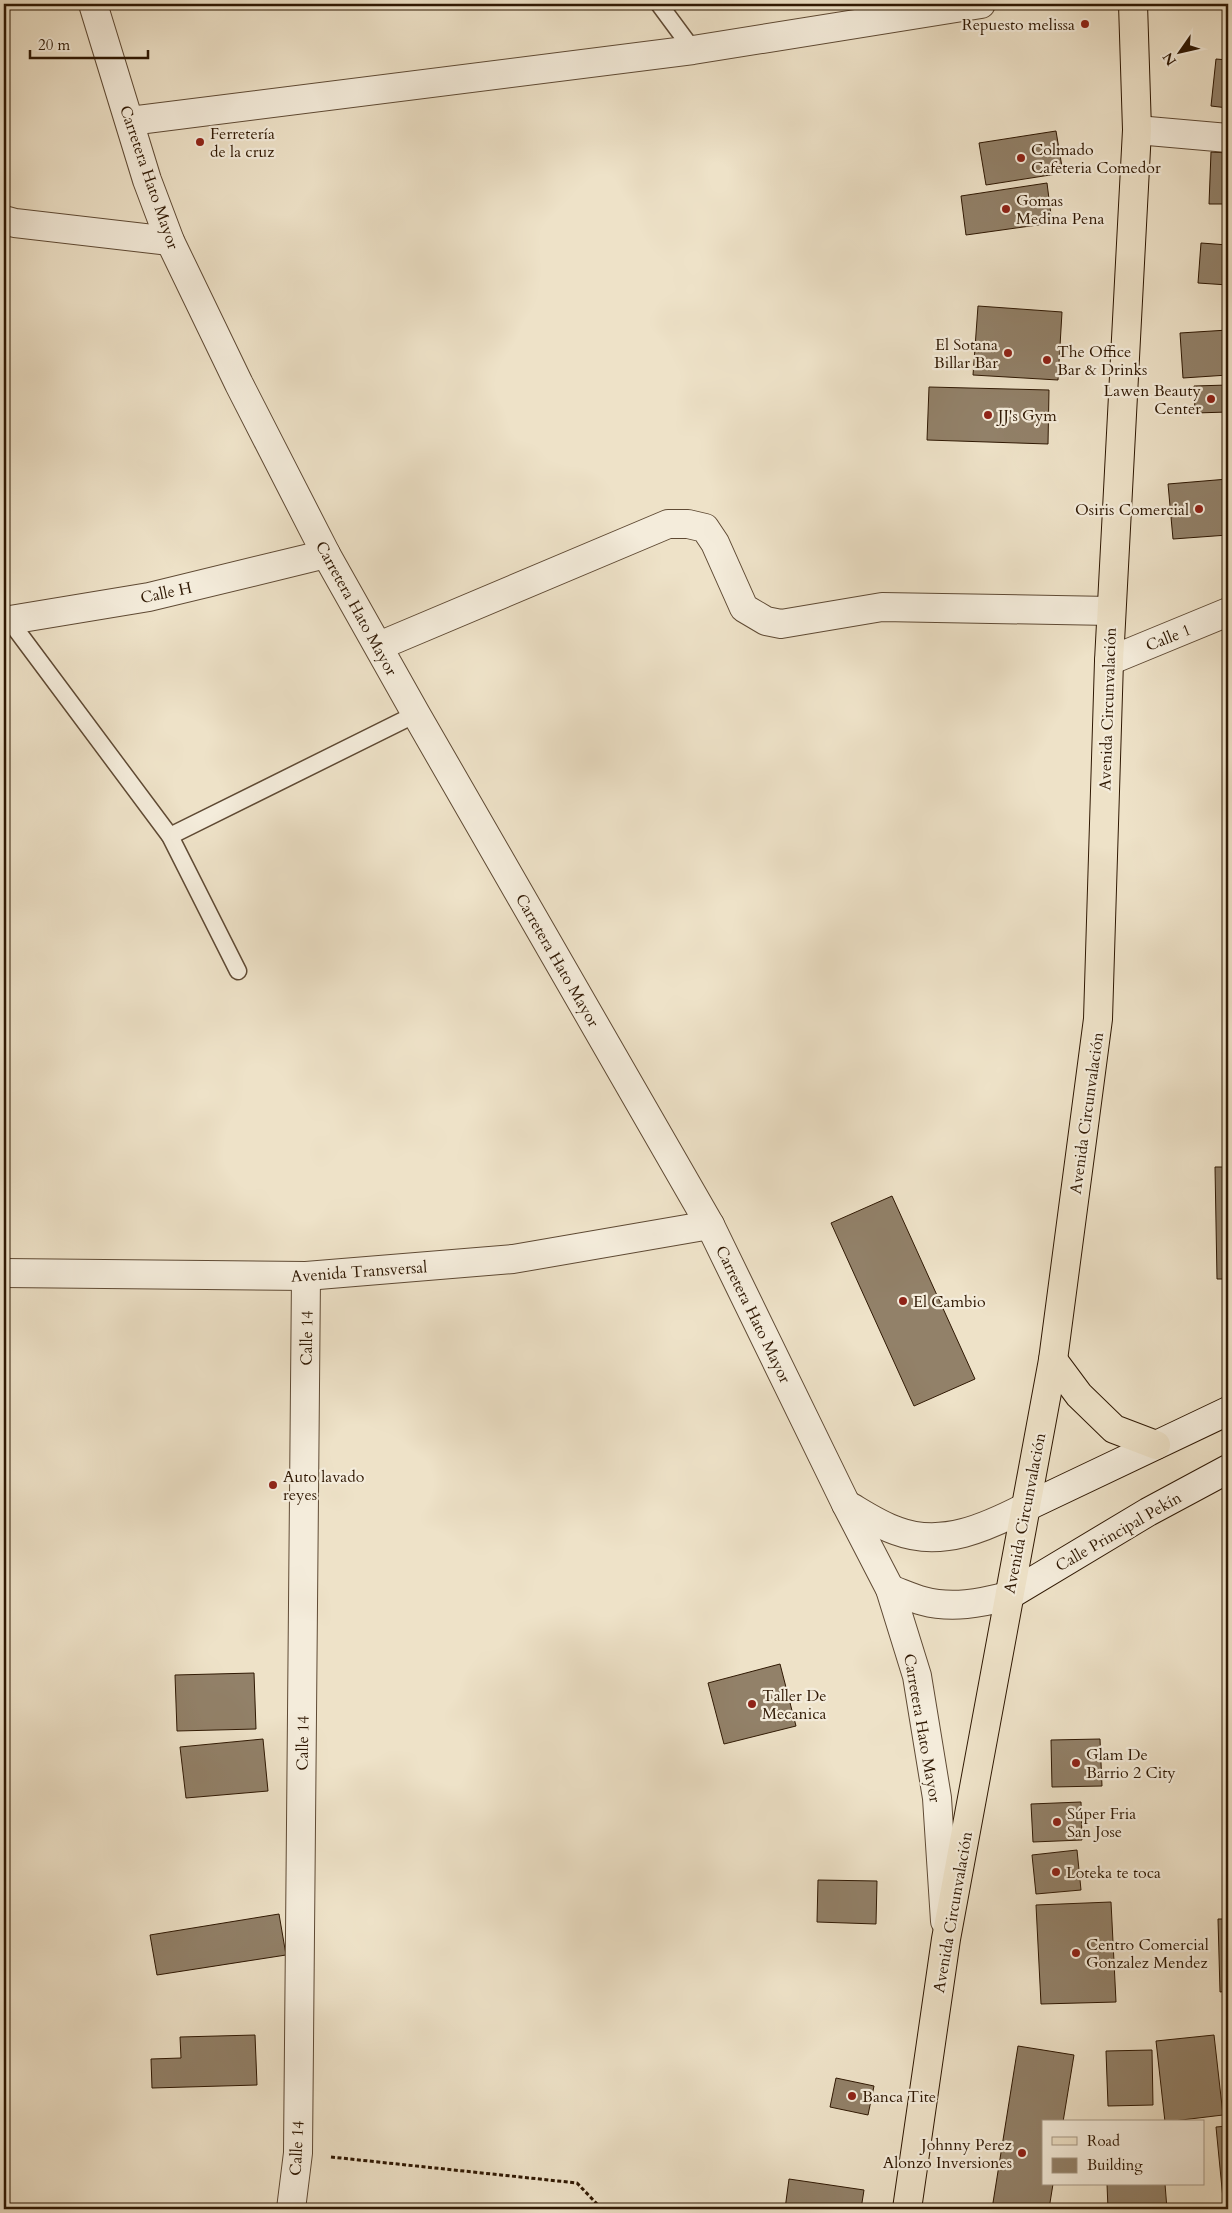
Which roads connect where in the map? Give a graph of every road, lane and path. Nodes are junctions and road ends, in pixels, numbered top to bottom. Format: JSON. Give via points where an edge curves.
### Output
{"nodes":[{"id":1,"x":93,"y":4,"type":"edge"},
{"id":2,"x":659,"y":4,"type":"edge"},
{"id":3,"x":981,"y":4,"type":"edge"},
{"id":4,"x":1133,"y":4,"type":"edge"},
{"id":5,"x":693,"y":50,"type":"junction"},
{"id":6,"x":130,"y":121,"type":"junction"},
{"id":7,"x":1137,"y":130,"type":"junction"},
{"id":8,"x":1228,"y":138,"type":"edge"},
{"id":9,"x":4,"y":220,"type":"edge"},
{"id":10,"x":170,"y":241,"type":"junction"},
{"id":11,"x":326,"y":554,"type":"junction"},
{"id":12,"x":1111,"y":611,"type":"junction"},
{"id":13,"x":1228,"y":612,"type":"edge"},
{"id":14,"x":6,"y":620,"type":"edge"},
{"id":15,"x":379,"y":646,"type":"junction"},
{"id":16,"x":1108,"y":661,"type":"junction"},
{"id":17,"x":416,"y":714,"type":"junction"},
{"id":18,"x":170,"y":836,"type":"junction"},
{"id":19,"x":238,"y":971,"type":"dead end"},
{"id":20,"x":710,"y":1225,"type":"junction"},
{"id":21,"x":4,"y":1273,"type":"edge"},
{"id":22,"x":306,"y":1276,"type":"junction"},
{"id":23,"x":1053,"y":1360,"type":"junction"},
{"id":24,"x":1228,"y":1411,"type":"edge"},
{"id":25,"x":1156,"y":1445,"type":"junction"},
{"id":26,"x":1228,"y":1469,"type":"edge"},
{"id":27,"x":846,"y":1504,"type":"junction"},
{"id":28,"x":1026,"y":1507,"type":"junction"},
{"id":29,"x":890,"y":1589,"type":"junction"},
{"id":30,"x":1008,"y":1596,"type":"junction"},
{"id":31,"x":946,"y":1938,"type":"junction"},
{"id":32,"x":298,"y":2153,"type":"junction"},
{"id":33,"x":291,"y":2209,"type":"edge"},
{"id":34,"x":597,"y":2209,"type":"edge"},
{"id":35,"x":907,"y":2209,"type":"edge"}],
"edges":[{"from":1,"to":6,"type":"street","name":"Carretera Hato Mayor"},
{"from":2,"to":5,"type":"lane"},
{"from":3,"to":5,"type":"street"},
{"from":4,"to":7,"type":"main road","name":"Avenida Circunvalación"},
{"from":5,"to":6,"type":"street"},
{"from":6,"to":10,"type":"street","name":"Carretera Hato Mayor","via":[[147,180]]},
{"from":7,"to":8,"type":"street"},
{"from":7,"to":12,"type":"main road","name":"Avenida Circunvalación"},
{"from":9,"to":10,"type":"street"},
{"from":10,"to":11,"type":"street","name":"Carretera Hato Mayor"},
{"from":11,"to":14,"type":"street","name":"Calle H","via":[[149,596]]},
{"from":11,"to":15,"type":"street","name":"Carretera Hato Mayor"},
{"from":12,"to":15,"type":"street","via":[[882,607],[781,624],[766,622],[744,608],[705,528],[668,524]]},
{"from":12,"to":16,"type":"main road","name":"Avenida Circunvalación"},
{"from":13,"to":16,"type":"street","name":"Calle 1"},
{"from":14,"to":18,"type":"lane"},
{"from":15,"to":17,"type":"street","name":"Carretera Hato Mayor"},
{"from":16,"to":23,"type":"main road","name":"Avenida Circunvalación","via":[[1098,1019]]},
{"from":17,"to":18,"type":"lane"},
{"from":17,"to":20,"type":"street","name":"Carretera Hato Mayor"},
{"from":18,"to":19,"type":"lane"},
{"from":20,"to":22,"type":"street","name":"Avenida Transversal","via":[[513,1259]]},
{"from":20,"to":27,"type":"street","name":"Carretera Hato Mayor"},
{"from":21,"to":22,"type":"street","name":"Avenida Transversal"},
{"from":22,"to":32,"type":"street","name":"Calle 14"},
{"from":23,"to":25,"type":"main road","via":[[1079,1395],[1114,1429]]},
{"from":23,"to":28,"type":"main road","name":"Avenida Circunvalación"},
{"from":24,"to":25,"type":"street"},
{"from":25,"to":28,"type":"street"},
{"from":26,"to":30,"type":"street","name":"Calle Principal Pekín","via":[[1148,1512]]},
{"from":27,"to":28,"type":"street","via":[[898,1532],[925,1538],[949,1537],[978,1529]]},
{"from":27,"to":29,"type":"street","name":"Carretera Hato Mayor"},
{"from":28,"to":30,"type":"main road","name":"Avenida Circunvalación"},
{"from":29,"to":30,"type":"street","name":"Calle Principal Pekín","via":[[924,1602],[955,1605]]},
{"from":29,"to":31,"type":"street","name":"Carretera Hato Mayor","via":[[916,1676],[937,1798]]},
{"from":30,"to":31,"type":"main road","name":"Avenida Circunvalación"},
{"from":31,"to":35,"type":"main road","name":"Avenida Circunvalación"},
{"from":32,"to":33,"type":"street","name":"Calle 14"},
{"from":32,"to":34,"type":"path","via":[[577,2183],[598,2204]]}]}
